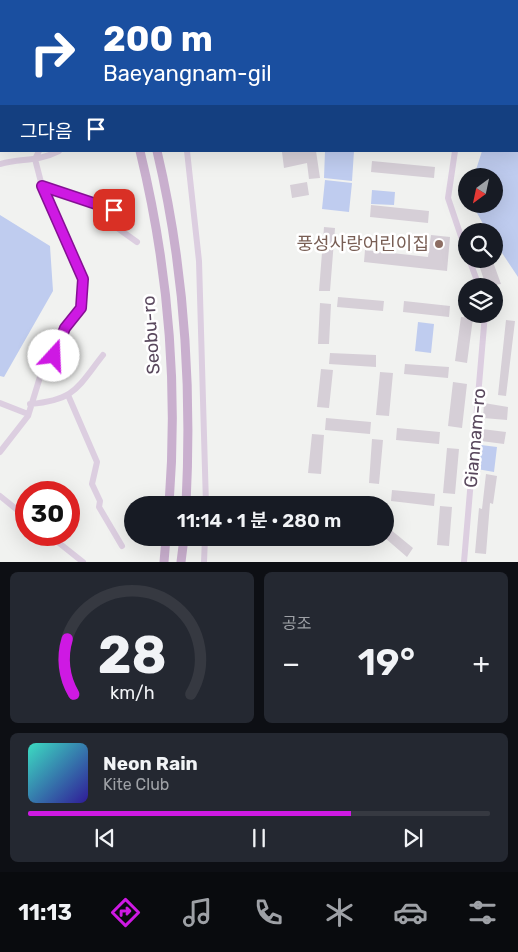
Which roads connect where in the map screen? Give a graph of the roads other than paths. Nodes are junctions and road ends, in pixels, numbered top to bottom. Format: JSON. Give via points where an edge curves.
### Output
{"nodes":[{"id":1,"x":39,"y":152,"type":"edge"},
{"id":2,"x":57,"y":152,"type":"edge"},
{"id":3,"x":140,"y":152,"type":"edge"},
{"id":4,"x":157,"y":152,"type":"edge"},
{"id":5,"x":187,"y":152,"type":"edge"},
{"id":6,"x":454,"y":152,"type":"edge"},
{"id":7,"x":35,"y":160,"type":"junction"},
{"id":8,"x":0,"y":164,"type":"edge"},
{"id":9,"x":42,"y":186,"type":"junction"},
{"id":10,"x":458,"y":227,"type":"edge"},
{"id":11,"x":137,"y":242,"type":"dead end"},
{"id":12,"x":484,"y":323,"type":"edge"},
{"id":13,"x":103,"y":355,"type":"dead end"},
{"id":14,"x":68,"y":394,"type":"junction"},
{"id":15,"x":0,"y":403,"type":"edge"},
{"id":16,"x":30,"y":404,"type":"junction"},
{"id":17,"x":28,"y":414,"type":"junction"},
{"id":18,"x":0,"y":452,"type":"edge"},
{"id":19,"x":0,"y":496,"type":"edge"},
{"id":20,"x":169,"y":496,"type":"edge"},
{"id":21,"x":186,"y":496,"type":"edge"},
{"id":22,"x":206,"y":496,"type":"edge"},
{"id":23,"x":15,"y":508,"type":"edge"},
{"id":24,"x":63,"y":546,"type":"edge"},
{"id":25,"x":122,"y":546,"type":"dead end"},
{"id":26,"x":165,"y":546,"type":"edge"},
{"id":27,"x":183,"y":546,"type":"edge"},
{"id":28,"x":205,"y":546,"type":"edge"},
{"id":29,"x":83,"y":562,"type":"edge"},
{"id":30,"x":164,"y":562,"type":"edge"},
{"id":31,"x":182,"y":562,"type":"edge"},
{"id":32,"x":204,"y":562,"type":"edge"},
{"id":33,"x":464,"y":562,"type":"edge"}],
"edges":[{"from":1,"to":7,"type":"street"},
{"from":2,"to":7,"type":"street"},
{"from":3,"to":20,"type":"main road","name":"Seobu-ro","via":[[156,230],[169,342]]},
{"from":4,"to":21,"type":"main road","name":"Seobu-ro","via":[[186,336]]},
{"from":5,"to":22,"type":"street","via":[[199,261]]},
{"from":6,"to":10,"type":"street","via":[[448,198]]},
{"from":7,"to":8,"type":"street"},
{"from":7,"to":9,"type":"street"},
{"from":9,"to":11,"type":"street","via":[[114,210],[116,227]]},
{"from":9,"to":16,"type":"street","via":[[83,279],[81,308],[65,328]]},
{"from":12,"to":33,"type":"street","name":"Giannam-ro"},
{"from":13,"to":14,"type":"street","via":[[76,390]]},
{"from":14,"to":16,"type":"street","via":[[56,402]]},
{"from":14,"to":25,"type":"street","via":[[97,462],[92,484],[99,506]]},
{"from":15,"to":17,"type":"street"},
{"from":16,"to":17,"type":"street"},
{"from":17,"to":18,"type":"street"},
{"from":19,"to":23,"type":"street"},
{"from":24,"to":29,"type":"street"},
{"from":26,"to":30,"type":"main road"},
{"from":27,"to":31,"type":"main road"},
{"from":28,"to":32,"type":"street"}]}
